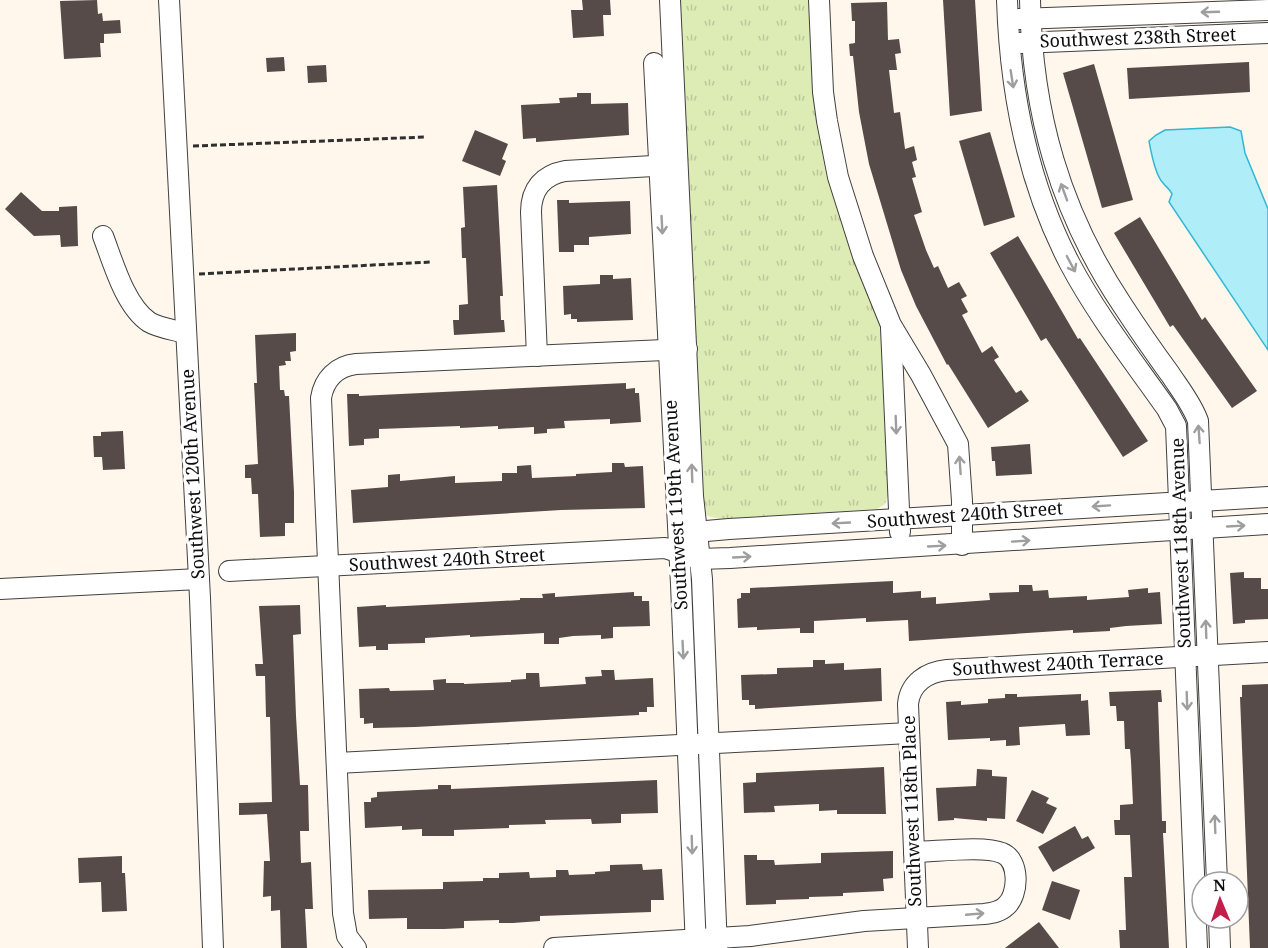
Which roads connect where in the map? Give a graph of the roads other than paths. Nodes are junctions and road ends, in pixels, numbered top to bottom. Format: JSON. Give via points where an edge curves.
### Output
{"nodes":[{"id":1,"x":169,"y":0,"type":"edge"},
{"id":2,"x":670,"y":0,"type":"edge"},
{"id":3,"x":819,"y":0,"type":"edge"},
{"id":4,"x":1030,"y":9,"type":"edge"},
{"id":5,"x":1007,"y":10,"type":"edge"},
{"id":6,"x":1268,"y":10,"type":"edge"},
{"id":7,"x":1268,"y":33,"type":"edge"},
{"id":8,"x":1031,"y":42,"type":"junction"},
{"id":9,"x":1009,"y":43,"type":"junction"},
{"id":10,"x":654,"y":63,"type":"dead end"},
{"id":11,"x":668,"y":166,"type":"junction"},
{"id":12,"x":103,"y":236,"type":"dead end"},
{"id":13,"x":891,"y":325,"type":"junction"},
{"id":14,"x":185,"y":333,"type":"junction"},
{"id":15,"x":677,"y":349,"type":"junction"},
{"id":16,"x":537,"y":356,"type":"junction"},
{"id":17,"x":921,"y":375,"type":"junction"},
{"id":18,"x":894,"y":387,"type":"junction"},
{"id":19,"x":1268,"y":497,"type":"edge"},
{"id":20,"x":1202,"y":500,"type":"junction"},
{"id":21,"x":1180,"y":501,"type":"junction"},
{"id":22,"x":962,"y":515,"type":"junction"},
{"id":23,"x":899,"y":519,"type":"junction"},
{"id":24,"x":1268,"y":524,"type":"edge"},
{"id":25,"x":1203,"y":527,"type":"junction"},
{"id":26,"x":1181,"y":529,"type":"junction"},
{"id":27,"x":695,"y":532,"type":"junction"},
{"id":28,"x":962,"y":545,"type":"junction"},
{"id":29,"x":674,"y":547,"type":"junction"},
{"id":30,"x":901,"y":548,"type":"junction"},
{"id":31,"x":699,"y":559,"type":"junction"},
{"id":32,"x":329,"y":567,"type":"junction"},
{"id":33,"x":229,"y":571,"type":"dead end"},
{"id":34,"x":199,"y":579,"type":"junction"},
{"id":35,"x":0,"y":589,"type":"edge"},
{"id":36,"x":1268,"y":652,"type":"edge"},
{"id":37,"x":1208,"y":656,"type":"junction"},
{"id":38,"x":1185,"y":657,"type":"junction"},
{"id":39,"x":921,"y":678,"type":"joint"},
{"id":40,"x":909,"y":733,"type":"junction"},
{"id":41,"x":709,"y":744,"type":"junction"},
{"id":42,"x":688,"y":746,"type":"junction"},
{"id":43,"x":337,"y":763,"type":"junction"},
{"id":44,"x":914,"y":852,"type":"junction"},
{"id":45,"x":1217,"y":870,"type":"edge"},
{"id":46,"x":917,"y":918,"type":"junction"},
{"id":47,"x":1219,"y":930,"type":"edge"},
{"id":48,"x":717,"y":943,"type":"edge"},
{"id":49,"x":696,"y":944,"type":"edge"},
{"id":50,"x":213,"y":948,"type":"edge"},
{"id":51,"x":356,"y":948,"type":"edge"},
{"id":52,"x":554,"y":948,"type":"edge"},
{"id":53,"x":918,"y":948,"type":"edge"},
{"id":54,"x":1197,"y":948,"type":"edge"},
{"id":55,"x":1220,"y":948,"type":"edge"}],
"edges":[{"from":1,"to":14,"type":"street","name":"Southwest 120th Avenue"},
{"from":2,"to":11,"type":"street","name":"Southwest 119th Avenue"},
{"from":3,"to":13,"type":"street","via":[[823,92],[832,149],[852,224]]},
{"from":4,"to":5,"type":"street","name":"Southwest 238th Street"},
{"from":6,"to":4,"type":"street","name":"Southwest 238th Street","one_way":true},
{"from":4,"to":8,"type":"street","name":"Southwest 118th Avenue"},
{"from":5,"to":9,"type":"street","name":"Southwest 118th Avenue"},
{"from":7,"to":8,"type":"street","name":"Southwest 238th Street"},
{"from":8,"to":9,"type":"street","name":"Southwest 238th Street"},
{"from":20,"to":8,"type":"street","name":"Southwest 118th Avenue","one_way":true,"via":[[1196,416],[1108,283],[1072,213],[1044,127]]},
{"from":9,"to":21,"type":"street","name":"Southwest 118th Avenue","one_way":true,"via":[[1020,123],[1048,214],[1071,267],[1174,421]]},
{"from":10,"to":11,"type":"street","name":"Southwest 119th Avenue"},
{"from":11,"to":15,"type":"street","name":"Southwest 119th Avenue"},
{"from":11,"to":16,"type":"street","via":[[565,171],[539,183],[531,212]]},
{"from":12,"to":14,"type":"street","via":[[131,302],[150,322]]},
{"from":13,"to":17,"type":"street"},
{"from":13,"to":18,"type":"street"},
{"from":14,"to":34,"type":"street","name":"Southwest 120th Avenue"},
{"from":15,"to":16,"type":"street"},
{"from":27,"to":15,"type":"street","name":"Southwest 119th Avenue","one_way":true},
{"from":15,"to":29,"type":"street","name":"Southwest 119th Avenue"},
{"from":16,"to":32,"type":"street","via":[[356,364],[331,375],[321,398]]},
{"from":17,"to":18,"type":"street","via":[[906,375]]},
{"from":22,"to":17,"type":"street","one_way":true,"via":[[958,444]]},
{"from":18,"to":23,"type":"street","one_way":true},
{"from":19,"to":20,"type":"street","name":"Southwest 240th Street"},
{"from":20,"to":21,"type":"street","name":"Southwest 240th Street"},
{"from":20,"to":25,"type":"street","name":"Southwest 118th Avenue"},
{"from":21,"to":22,"type":"street","name":"Southwest 240th Street","one_way":true},
{"from":21,"to":26,"type":"street","name":"Southwest 118th Avenue"},
{"from":22,"to":23,"type":"street","name":"Southwest 240th Street"},
{"from":22,"to":28,"type":"street"},
{"from":23,"to":27,"type":"street","name":"Southwest 240th Street","one_way":true},
{"from":23,"to":30,"type":"street"},
{"from":25,"to":24,"type":"street","name":"Southwest 240th Street","one_way":true},
{"from":25,"to":26,"type":"street","name":"Southwest 240th Street"},
{"from":37,"to":25,"type":"street","name":"Southwest 118th Avenue","one_way":true},
{"from":28,"to":26,"type":"street","name":"Southwest 240th Street","one_way":true},
{"from":26,"to":38,"type":"street","name":"Southwest 118th Avenue"},
{"from":27,"to":29,"type":"street","name":"Southwest 240th Street"},
{"from":27,"to":31,"type":"street","name":"Southwest 119th Avenue"},
{"from":30,"to":28,"type":"street","name":"Southwest 240th Street","one_way":true},
{"from":29,"to":31,"type":"street","name":"Southwest 240th Street"},
{"from":29,"to":32,"type":"street","name":"Southwest 240th Street"},
{"from":29,"to":42,"type":"street","name":"Southwest 119th Avenue","one_way":true},
{"from":31,"to":30,"type":"street","name":"Southwest 240th Street","one_way":true},
{"from":31,"to":41,"type":"street","name":"Southwest 119th Avenue"},
{"from":32,"to":33,"type":"street","name":"Southwest 240th Street"},
{"from":32,"to":43,"type":"street"},
{"from":34,"to":35,"type":"street"},
{"from":34,"to":50,"type":"street","name":"Southwest 120th Avenue"},
{"from":36,"to":37,"type":"street","name":"Southwest 240th Terrace"},
{"from":37,"to":38,"type":"street","name":"Southwest 240th Terrace"},
{"from":45,"to":37,"type":"street","name":"Southwest 118th Avenue","one_way":true},
{"from":38,"to":39,"type":"street","name":"Southwest 240th Terrace","via":[[946,670]]},
{"from":38,"to":54,"type":"street","name":"Southwest 118th Avenue","one_way":true},
{"from":39,"to":40,"type":"street","name":"Southwest 118th Place","via":[[909,696]]},
{"from":40,"to":41,"type":"street"},
{"from":40,"to":44,"type":"street","name":"Southwest 118th Place"},
{"from":41,"to":42,"type":"street"},
{"from":41,"to":48,"type":"street","name":"Southwest 119th Avenue"},
{"from":42,"to":43,"type":"street"},
{"from":42,"to":49,"type":"street","name":"Southwest 119th Avenue","one_way":true},
{"from":43,"to":51,"type":"street","via":[[344,921],[347,936]]},
{"from":44,"to":46,"type":"street","name":"Southwest 118th Place"},
{"from":46,"to":44,"type":"street","one_way":true,"via":[[1000,911],[1012,898],[1015,873],[1007,856],[993,851]]},
{"from":46,"to":48,"type":"street","via":[[864,921]]},
{"from":46,"to":53,"type":"street","name":"Southwest 118th Place"},
{"from":47,"to":55,"type":"street"},
{"from":48,"to":49,"type":"street"},
{"from":49,"to":52,"type":"street"}]}
